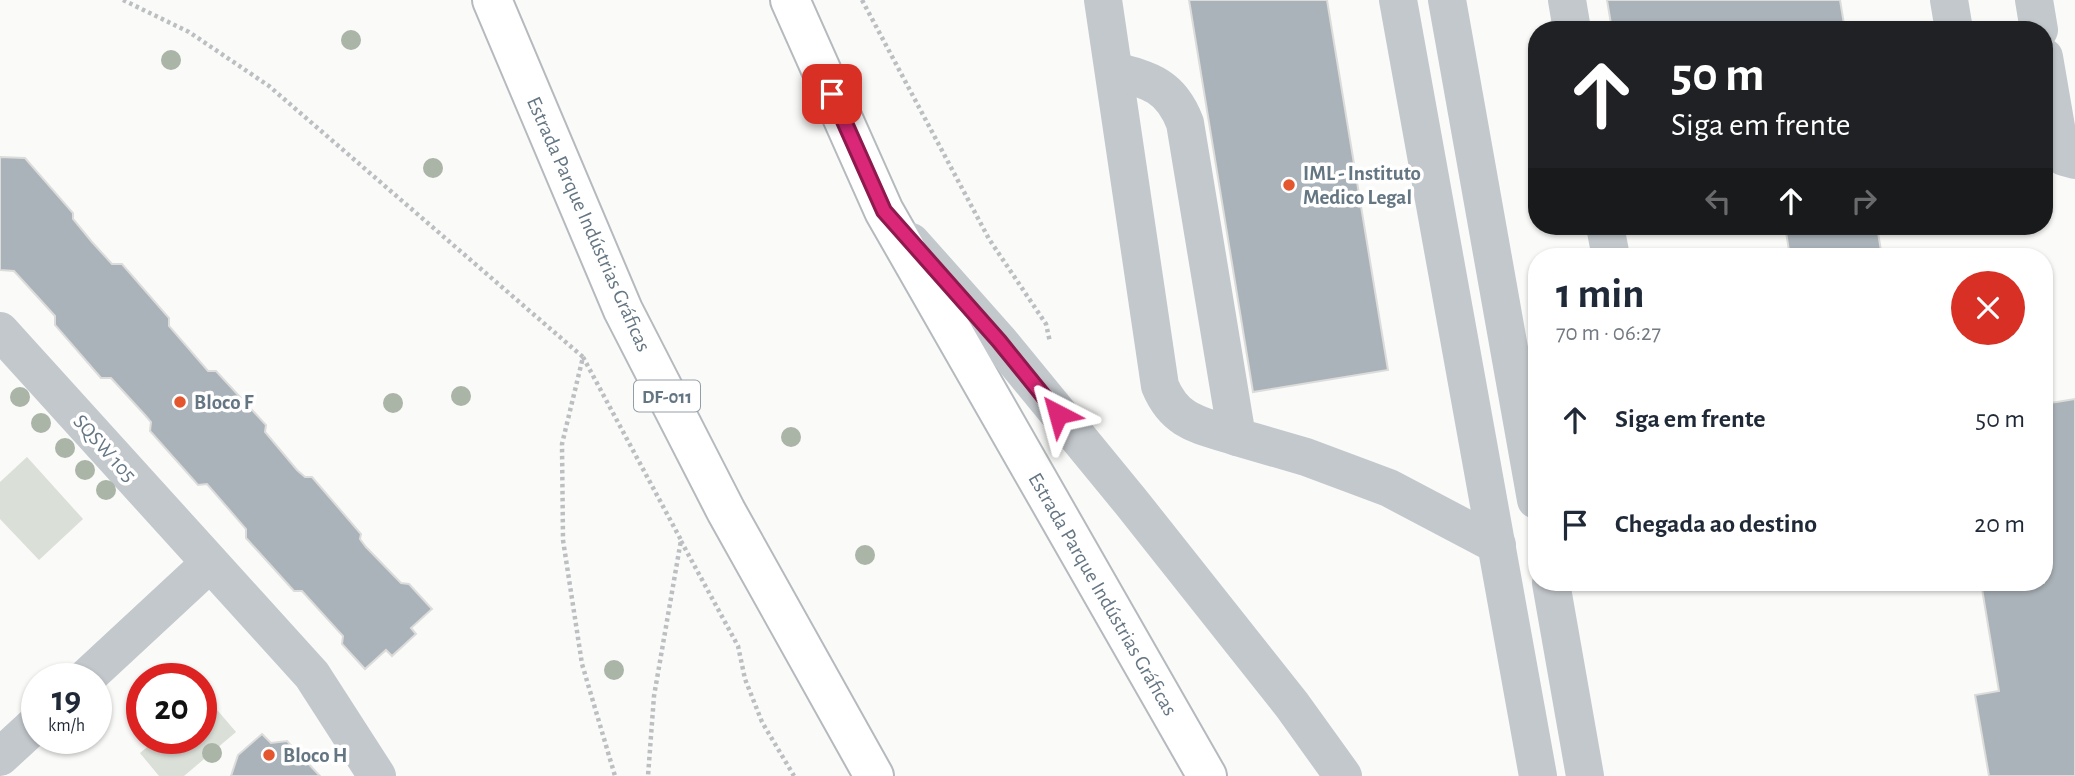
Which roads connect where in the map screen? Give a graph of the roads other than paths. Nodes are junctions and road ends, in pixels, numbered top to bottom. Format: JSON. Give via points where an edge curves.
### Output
{"nodes":[{"id":1,"x":492,"y":0,"type":"edge"},
{"id":2,"x":790,"y":0,"type":"edge"},
{"id":3,"x":1103,"y":0,"type":"edge"},
{"id":4,"x":1398,"y":0,"type":"edge"},
{"id":5,"x":1447,"y":0,"type":"edge"},
{"id":6,"x":1567,"y":0,"type":"edge"},
{"id":7,"x":1949,"y":0,"type":"edge"},
{"id":8,"x":2034,"y":0,"type":"edge"},
{"id":9,"x":1570,"y":21,"type":"edge"},
{"id":10,"x":1952,"y":21,"type":"edge"},
{"id":11,"x":2038,"y":21,"type":"edge"},
{"id":12,"x":1114,"y":71,"type":"junction"},
{"id":13,"x":2053,"y":82,"type":"edge"},
{"id":14,"x":2065,"y":116,"type":"edge"},
{"id":15,"x":2075,"y":160,"type":"edge"},
{"id":16,"x":884,"y":211,"type":"junction"},
{"id":17,"x":0,"y":331,"type":"edge"},
{"id":18,"x":1528,"y":411,"type":"edge"},
{"id":19,"x":1237,"y":436,"type":"junction"},
{"id":20,"x":1497,"y":545,"type":"junction"},
{"id":21,"x":209,"y":564,"type":"junction"},
{"id":22,"x":1552,"y":591,"type":"edge"},
{"id":23,"x":102,"y":663,"type":"edge"},
{"id":24,"x":21,"y":738,"type":"edge"},
{"id":25,"x":0,"y":757,"type":"edge"},
{"id":26,"x":377,"y":776,"type":"edge"},
{"id":27,"x":874,"y":776,"type":"edge"},
{"id":28,"x":1207,"y":776,"type":"edge"},
{"id":29,"x":1343,"y":776,"type":"edge"},
{"id":30,"x":1538,"y":776,"type":"edge"},
{"id":31,"x":1585,"y":776,"type":"edge"}],
"edges":[{"from":1,"to":27,"type":"main road","name":"Estrada Parque Indústrias Gráficas","number":"DF-011","via":[[623,310],[726,511]]},
{"from":2,"to":16,"type":"main road","name":"Estrada Parque Indústrias Gráficas"},
{"from":3,"to":12,"type":"street"},
{"from":4,"to":20,"type":"street"},
{"from":5,"to":18,"type":"street"},
{"from":6,"to":9,"type":"street"},
{"from":7,"to":10,"type":"street"},
{"from":8,"to":11,"type":"street"},
{"from":12,"to":19,"type":"street","via":[[1142,78],[1170,94],[1185,123]]},
{"from":12,"to":19,"type":"street","via":[[1160,386],[1172,409],[1185,420]]},
{"from":13,"to":14,"type":"street"},
{"from":14,"to":15,"type":"street","via":[[2060,150],[2064,157]]},
{"from":16,"to":28,"type":"main road","name":"Estrada Parque Indústrias Gráficas"},
{"from":16,"to":29,"type":"street","via":[[999,341],[1131,502]]},
{"from":17,"to":21,"type":"street","name":"SQSW 105"},
{"from":19,"to":20,"type":"street","via":[[1389,488]]},
{"from":20,"to":30,"type":"street"},
{"from":21,"to":23,"type":"street"},
{"from":21,"to":26,"type":"street","name":"SQSW 105","via":[[312,676]]},
{"from":22,"to":31,"type":"street"},
{"from":24,"to":25,"type":"street"}]}
